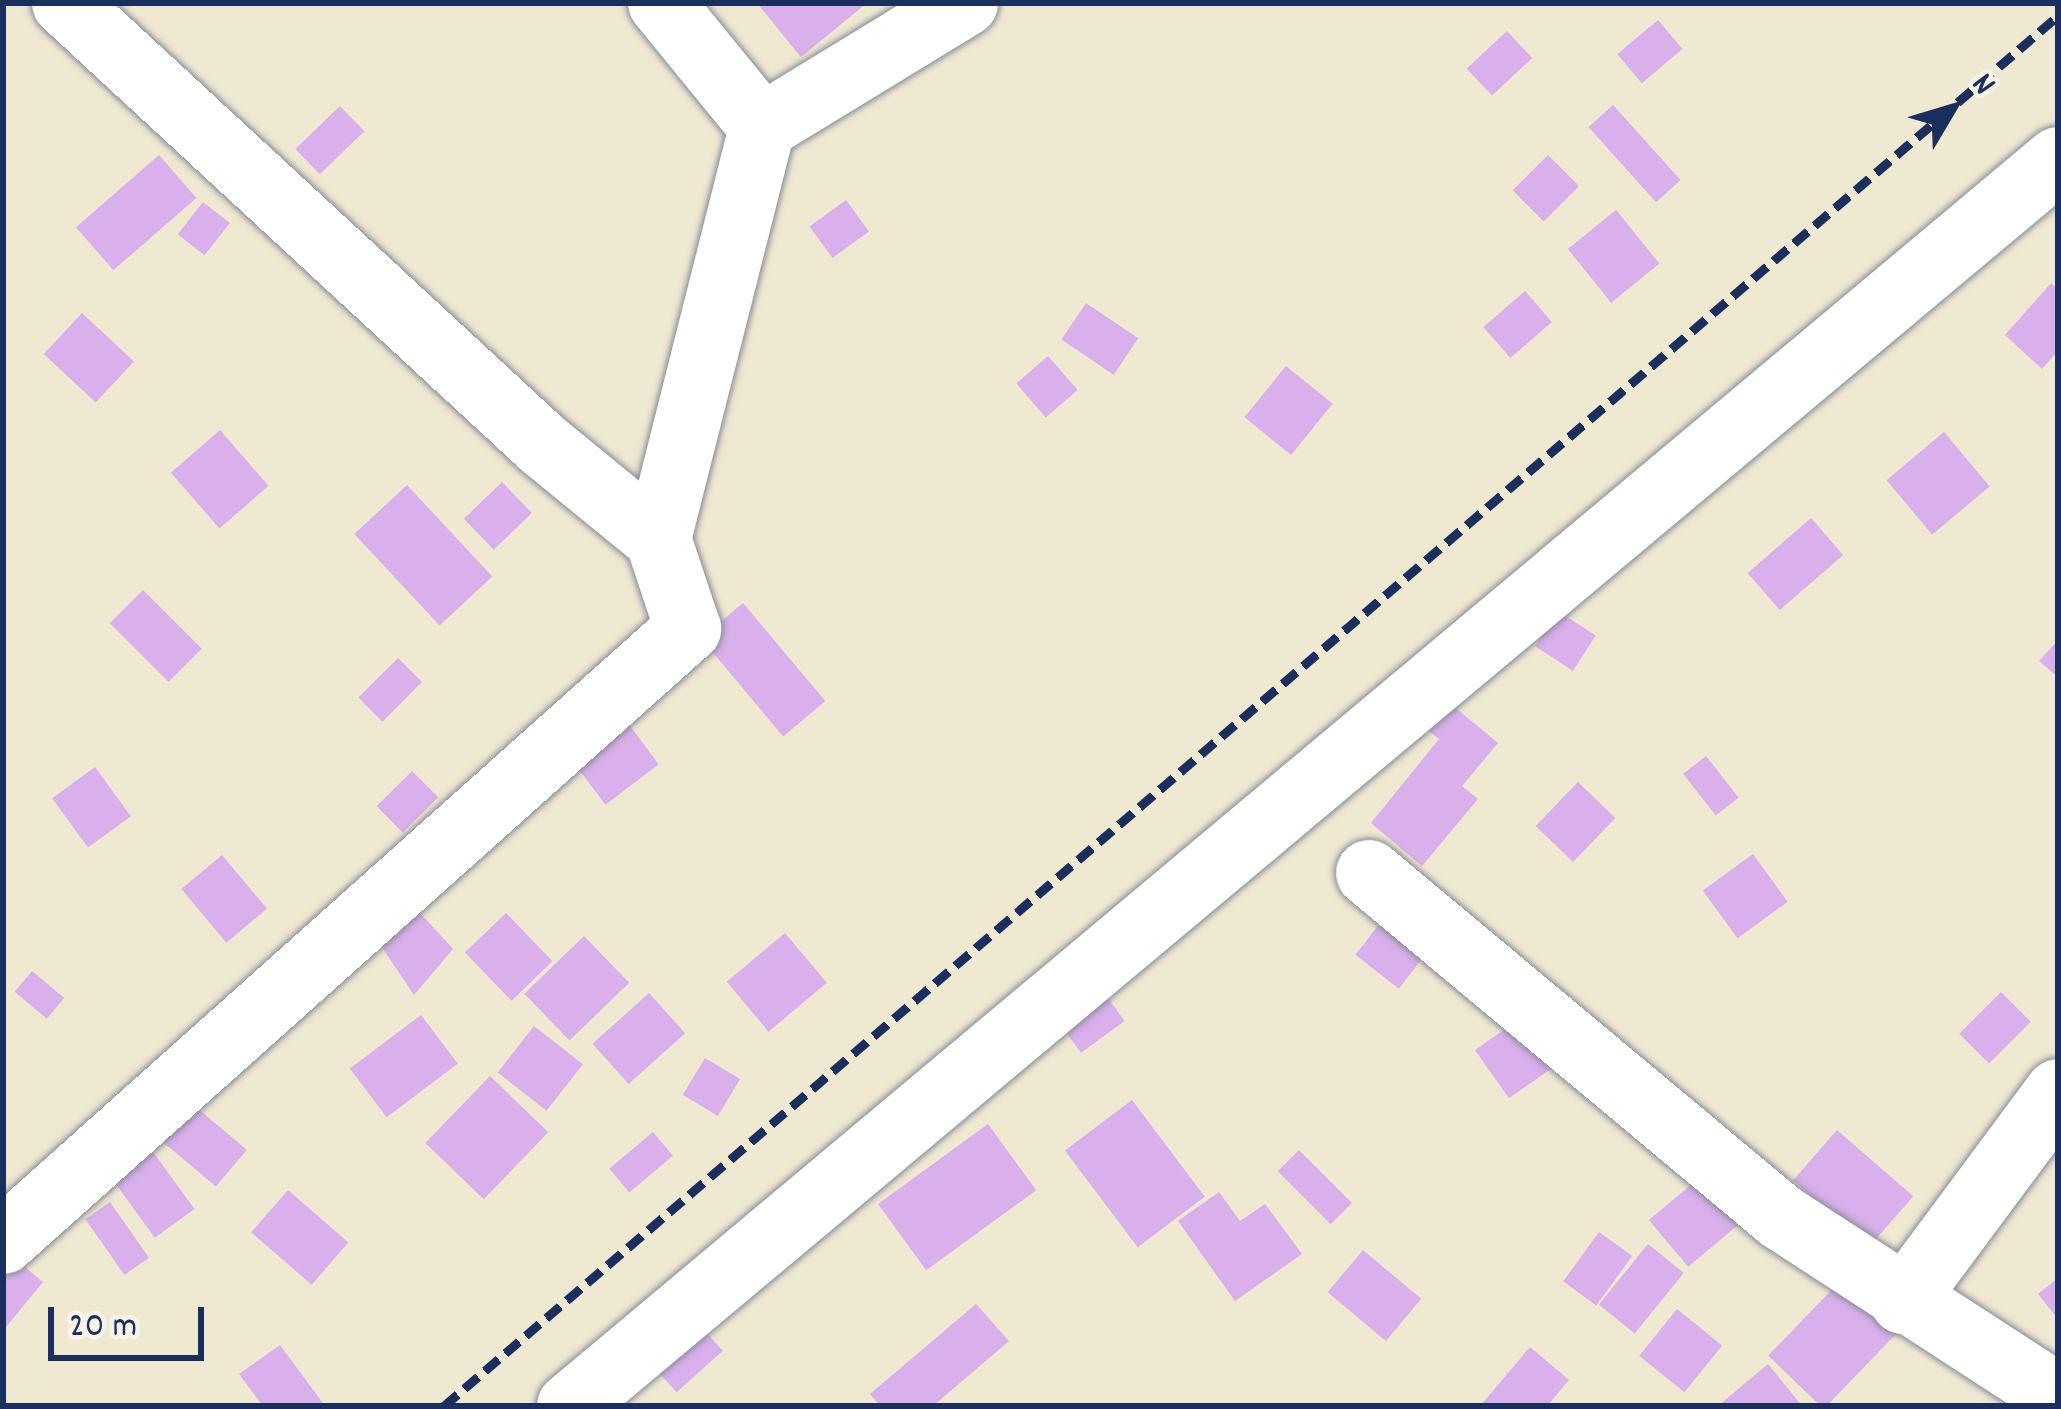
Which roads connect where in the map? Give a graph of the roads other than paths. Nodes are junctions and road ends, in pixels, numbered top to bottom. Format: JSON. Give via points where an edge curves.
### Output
{"nodes":[{"id":1,"x":64,"y":3,"type":"edge"},
{"id":2,"x":661,"y":3,"type":"edge"},
{"id":3,"x":965,"y":3,"type":"edge"},
{"id":4,"x":762,"y":127,"type":"junction"},
{"id":5,"x":2058,"y":160,"type":"edge"},
{"id":6,"x":658,"y":539,"type":"junction"},
{"id":7,"x":1370,"y":873,"type":"dead end"},
{"id":8,"x":2058,"y":1092,"type":"edge"},
{"id":9,"x":3,"y":1241,"type":"edge"},
{"id":10,"x":1903,"y":1301,"type":"junction"},
{"id":11,"x":2058,"y":1396,"type":"edge"},
{"id":12,"x":569,"y":1406,"type":"edge"}],
"edges":[{"from":1,"to":6,"type":"street","via":[[542,444]]},
{"from":2,"to":4,"type":"street"},
{"from":3,"to":4,"type":"street"},
{"from":4,"to":6,"type":"street"},
{"from":5,"to":12,"type":"street"},
{"from":6,"to":9,"type":"street","via":[[688,628]]},
{"from":7,"to":10,"type":"street","via":[[1781,1217]]},
{"from":8,"to":10,"type":"street"},
{"from":10,"to":11,"type":"street"}]}
